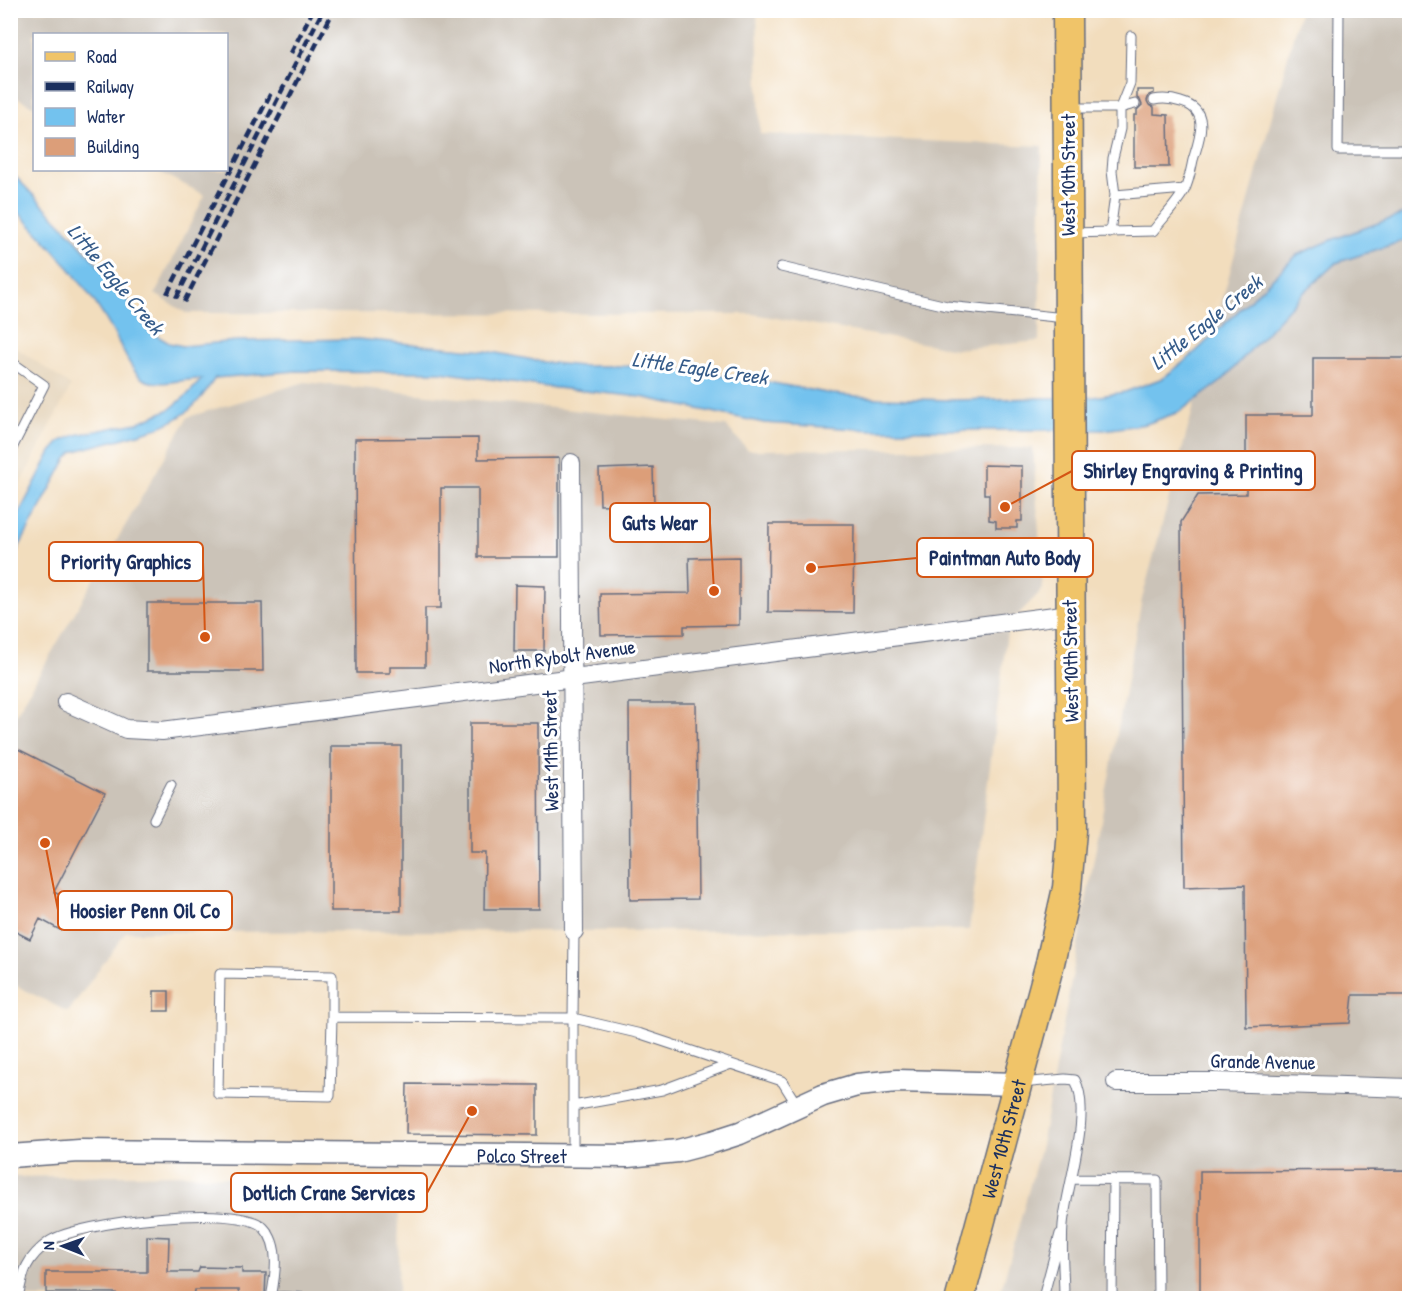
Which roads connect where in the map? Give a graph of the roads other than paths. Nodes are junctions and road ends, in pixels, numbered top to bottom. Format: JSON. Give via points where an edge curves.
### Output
{"nodes":[{"id":1,"x":1066,"y":10,"type":"edge"},
{"id":2,"x":1339,"y":10,"type":"edge"},
{"id":3,"x":1131,"y":36,"type":"dead end"},
{"id":4,"x":1154,"y":100,"type":"dead end"},
{"id":5,"x":1135,"y":104,"type":"dead end"},
{"id":6,"x":1067,"y":108,"type":"junction"},
{"id":7,"x":1120,"y":108,"type":"junction"},
{"id":8,"x":1410,"y":150,"type":"edge"},
{"id":9,"x":1185,"y":189,"type":"junction"},
{"id":10,"x":1115,"y":195,"type":"junction"},
{"id":11,"x":1068,"y":233,"type":"junction"},
{"id":12,"x":1110,"y":233,"type":"junction"},
{"id":13,"x":781,"y":267,"type":"dead end"},
{"id":14,"x":1068,"y":332,"type":"junction"},
{"id":15,"x":10,"y":361,"type":"edge"},
{"id":16,"x":10,"y":453,"type":"edge"},
{"id":17,"x":571,"y":464,"type":"dead end"},
{"id":18,"x":1070,"y":615,"type":"junction"},
{"id":19,"x":572,"y":678,"type":"junction"},
{"id":20,"x":66,"y":702,"type":"dead end"},
{"id":21,"x":171,"y":785,"type":"dead end"},
{"id":22,"x":154,"y":819,"type":"dead end"},
{"id":23,"x":574,"y":931,"type":"joint"},
{"id":24,"x":332,"y":1017,"type":"junction"},
{"id":25,"x":573,"y":1018,"type":"junction"},
{"id":26,"x":730,"y":1064,"type":"junction"},
{"id":27,"x":1116,"y":1082,"type":"dead end"},
{"id":28,"x":1019,"y":1084,"type":"junction"},
{"id":29,"x":1410,"y":1088,"type":"edge"},
{"id":30,"x":573,"y":1106,"type":"junction"},
{"id":31,"x":797,"y":1106,"type":"junction"},
{"id":32,"x":10,"y":1156,"type":"edge"},
{"id":33,"x":573,"y":1156,"type":"junction"},
{"id":34,"x":1072,"y":1179,"type":"junction"},
{"id":35,"x":1113,"y":1179,"type":"junction"},
{"id":36,"x":1063,"y":1224,"type":"junction"},
{"id":37,"x":271,"y":1298,"type":"edge"},
{"id":38,"x":18,"y":1299,"type":"edge"},
{"id":39,"x":314,"y":1299,"type":"edge"},
{"id":40,"x":960,"y":1299,"type":"edge"},
{"id":41,"x":1043,"y":1299,"type":"edge"},
{"id":42,"x":1064,"y":1299,"type":"edge"},
{"id":43,"x":1112,"y":1299,"type":"edge"},
{"id":44,"x":1158,"y":1299,"type":"edge"}],
"edges":[{"from":1,"to":6,"type":"main road","name":"West 10th Street"},
{"from":2,"to":8,"type":"lane","via":[[1338,150]]},
{"from":3,"to":7,"type":"lane","via":[[1130,83]]},
{"from":4,"to":9,"type":"lane","via":[[1184,102],[1199,113],[1201,128]]},
{"from":5,"to":7,"type":"lane"},
{"from":6,"to":7,"type":"lane"},
{"from":6,"to":11,"type":"main road","name":"West 10th Street"},
{"from":7,"to":10,"type":"lane","via":[[1112,171]]},
{"from":9,"to":10,"type":"lane"},
{"from":9,"to":12,"type":"lane","via":[[1153,231]]},
{"from":10,"to":12,"type":"lane"},
{"from":11,"to":12,"type":"lane"},
{"from":11,"to":14,"type":"main road","name":"West 10th Street"},
{"from":13,"to":14,"type":"lane"},
{"from":14,"to":18,"type":"main road","name":"West 10th Street"},
{"from":15,"to":16,"type":"lane","via":[[44,385]]},
{"from":17,"to":19,"type":"street","name":"West 11th Street"},
{"from":18,"to":19,"type":"street","name":"North Rybolt Avenue"},
{"from":18,"to":28,"type":"main road","name":"West 10th Street","via":[[1072,831],[1067,888]]},
{"from":19,"to":20,"type":"street","name":"North Rybolt Avenue","via":[[162,731],[126,729]]},
{"from":19,"to":23,"type":"street","name":"West 11th Street"},
{"from":21,"to":22,"type":"lane"},
{"from":23,"to":25,"type":"lane"},
{"from":24,"to":24,"type":"lane","via":[[330,1096],[218,1094],[220,974],[332,976]]},
{"from":24,"to":25,"type":"lane"},
{"from":25,"to":26,"type":"lane","via":[[641,1034]]},
{"from":25,"to":30,"type":"lane"},
{"from":26,"to":30,"type":"lane","via":[[662,1089]]},
{"from":26,"to":31,"type":"lane","via":[[782,1081]]},
{"from":27,"to":29,"type":"street","name":"Grande Avenue"},
{"from":28,"to":31,"type":"street","name":"Polco Street","via":[[871,1083]]},
{"from":28,"to":34,"type":"lane","via":[[1075,1080],[1080,1089],[1080,1127]]},
{"from":28,"to":40,"type":"main road","name":"West 10th Street"},
{"from":30,"to":33,"type":"lane"},
{"from":31,"to":33,"type":"street","name":"Polco Street","via":[[740,1133],[688,1148],[628,1156]]},
{"from":32,"to":33,"type":"street","name":"Polco Street","via":[[79,1151]]},
{"from":34,"to":35,"type":"lane"},
{"from":34,"to":36,"type":"lane"},
{"from":35,"to":43,"type":"lane"},
{"from":35,"to":44,"type":"lane","via":[[1154,1179],[1158,1183]]},
{"from":36,"to":41,"type":"lane"},
{"from":36,"to":42,"type":"lane"},
{"from":37,"to":38,"type":"lane","via":[[276,1258],[273,1244],[264,1227],[249,1219],[229,1216],[157,1217],[87,1228],[51,1240],[29,1259]]},
{"from":37,"to":39,"type":"lane"}]}
